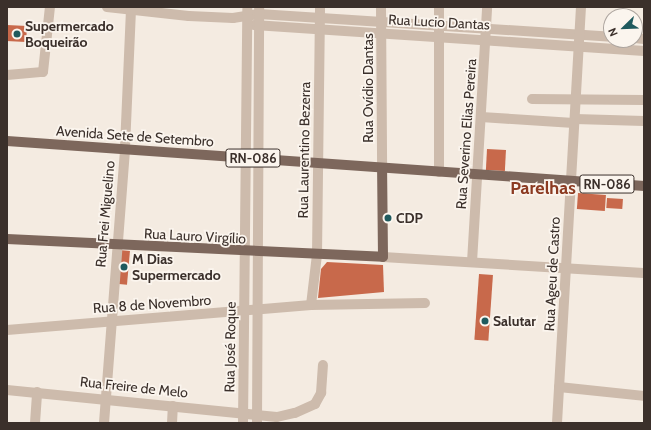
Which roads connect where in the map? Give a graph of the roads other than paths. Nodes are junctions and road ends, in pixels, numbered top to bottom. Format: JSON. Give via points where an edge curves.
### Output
{"nodes":[{"id":1,"x":50,"y":7,"type":"edge"},
{"id":2,"x":107,"y":7,"type":"edge"},
{"id":3,"x":320,"y":7,"type":"edge"},
{"id":4,"x":381,"y":7,"type":"edge"},
{"id":5,"x":439,"y":7,"type":"edge"},
{"id":6,"x":487,"y":7,"type":"edge"},
{"id":7,"x":581,"y":7,"type":"edge"},
{"id":8,"x":131,"y":8,"type":"edge"},
{"id":9,"x":247,"y":10,"type":"edge"},
{"id":10,"x":190,"y":11,"type":"edge"},
{"id":11,"x":259,"y":11,"type":"edge"},
{"id":12,"x":234,"y":18,"type":"junction"},
{"id":13,"x":381,"y":22,"type":"junction"},
{"id":14,"x":247,"y":24,"type":"junction"},
{"id":15,"x":320,"y":24,"type":"junction"},
{"id":16,"x":259,"y":25,"type":"junction"},
{"id":17,"x":439,"y":26,"type":"junction"},
{"id":18,"x":383,"y":33,"type":"junction"},
{"id":19,"x":486,"y":35,"type":"junction"},
{"id":20,"x":579,"y":35,"type":"junction"},
{"id":21,"x":440,"y":36,"type":"junction"},
{"id":22,"x":603,"y":36,"type":"edge"},
{"id":23,"x":579,"y":46,"type":"junction"},
{"id":24,"x":644,"y":51,"type":"edge"},
{"id":25,"x":7,"y":75,"type":"edge"},
{"id":26,"x":246,"y":77,"type":"junction"},
{"id":27,"x":259,"y":78,"type":"junction"},
{"id":28,"x":532,"y":99,"type":"dead end"},
{"id":29,"x":576,"y":100,"type":"junction"},
{"id":30,"x":644,"y":100,"type":"edge"},
{"id":31,"x":481,"y":117,"type":"junction"},
{"id":32,"x":574,"y":121,"type":"junction"},
{"id":33,"x":644,"y":121,"type":"edge"},
{"id":34,"x":7,"y":141,"type":"edge"},
{"id":35,"x":125,"y":147,"type":"junction"},
{"id":36,"x":245,"y":157,"type":"junction"},
{"id":37,"x":259,"y":158,"type":"junction"},
{"id":38,"x":316,"y":162,"type":"junction"},
{"id":39,"x":382,"y":168,"type":"junction"},
{"id":40,"x":439,"y":172,"type":"junction"},
{"id":41,"x":477,"y":175,"type":"junction"},
{"id":42,"x":571,"y":181,"type":"junction"},
{"id":43,"x":644,"y":186,"type":"edge"},
{"id":44,"x":7,"y":239,"type":"edge"},
{"id":45,"x":116,"y":245,"type":"junction"},
{"id":46,"x":245,"y":252,"type":"junction"},
{"id":47,"x":257,"y":253,"type":"junction"},
{"id":48,"x":316,"y":255,"type":"junction"},
{"id":49,"x":383,"y":257,"type":"junction"},
{"id":50,"x":472,"y":262,"type":"junction"},
{"id":51,"x":567,"y":268,"type":"junction"},
{"id":52,"x":644,"y":273,"type":"edge"},
{"id":53,"x":425,"y":303,"type":"dead end"},
{"id":54,"x":311,"y":305,"type":"junction"},
{"id":55,"x":244,"y":312,"type":"junction"},
{"id":56,"x":257,"y":312,"type":"junction"},
{"id":57,"x":111,"y":319,"type":"junction"},
{"id":58,"x":7,"y":330,"type":"edge"},
{"id":59,"x":322,"y":365,"type":"dead end"},
{"id":60,"x":559,"y":387,"type":"junction"},
{"id":61,"x":7,"y":390,"type":"edge"},
{"id":62,"x":37,"y":392,"type":"junction"},
{"id":63,"x":644,"y":396,"type":"edge"},
{"id":64,"x":106,"y":397,"type":"junction"},
{"id":65,"x":173,"y":406,"type":"junction"},
{"id":66,"x":243,"y":411,"type":"junction"},
{"id":67,"x":257,"y":419,"type":"edge"},
{"id":68,"x":35,"y":423,"type":"edge"},
{"id":69,"x":104,"y":423,"type":"edge"},
{"id":70,"x":172,"y":423,"type":"edge"},
{"id":71,"x":243,"y":423,"type":"edge"},
{"id":72,"x":557,"y":423,"type":"edge"}],
"edges":[{"from":1,"to":25,"type":"street","via":[[43,72]]},
{"from":2,"to":8,"type":"street","name":"Rua Lucio Dantas"},
{"from":3,"to":15,"type":"street","name":"Rua Laurentino Bezerra"},
{"from":4,"to":13,"type":"street","name":"Rua Ovídio Dantas"},
{"from":5,"to":17,"type":"street"},
{"from":6,"to":19,"type":"street","name":"Rua Severino Elias Pereira"},
{"from":7,"to":20,"type":"street","name":"Rua Ageu de Castro"},
{"from":8,"to":10,"type":"street","name":"Rua Lucio Dantas"},
{"from":8,"to":35,"type":"street","name":"Rua Frei Miguelino"},
{"from":9,"to":11,"type":"street","name":"Rua Lucio Dantas"},
{"from":9,"to":12,"type":"street","name":"Rua Lucio Dantas"},
{"from":9,"to":14,"type":"street","name":"Rua José Roque"},
{"from":10,"to":12,"type":"street","name":"Rua Lucio Dantas"},
{"from":11,"to":15,"type":"street","name":"Rua Lucio Dantas"},
{"from":11,"to":16,"type":"street","name":"Rua José Roque"},
{"from":12,"to":14,"type":"street","name":"Rua Lucio Dantas"},
{"from":13,"to":15,"type":"street","name":"Rua Lucio Dantas"},
{"from":13,"to":17,"type":"street","name":"Rua Lucio Dantas"},
{"from":13,"to":18,"type":"street","name":"Rua Ovídio Dantas"},
{"from":14,"to":16,"type":"street","name":"Rua Lucio Dantas"},
{"from":14,"to":26,"type":"street","name":"Rua José Roque"},
{"from":15,"to":16,"type":"street","name":"Rua Lucio Dantas"},
{"from":15,"to":18,"type":"street","name":"Rua Lucio Dantas"},
{"from":15,"to":38,"type":"street","name":"Rua Laurentino Bezerra"},
{"from":16,"to":27,"type":"street","name":"Rua José Roque"},
{"from":17,"to":19,"type":"street","name":"Rua Lucio Dantas"},
{"from":17,"to":21,"type":"street"},
{"from":18,"to":21,"type":"street","name":"Rua Lucio Dantas"},
{"from":18,"to":39,"type":"street","name":"Rua Ovídio Dantas"},
{"from":19,"to":20,"type":"street","name":"Rua Lucio Dantas"},
{"from":19,"to":21,"type":"street","name":"Rua Lucio Dantas"},
{"from":19,"to":23,"type":"street","name":"Rua Lucio Dantas"},
{"from":19,"to":31,"type":"street","name":"Rua Severino Elias Pereira"},
{"from":20,"to":22,"type":"street","name":"Rua Lucio Dantas"},
{"from":20,"to":23,"type":"street","name":"Rua Ageu de Castro"},
{"from":21,"to":40,"type":"street"},
{"from":23,"to":24,"type":"street","name":"Rua Lucio Dantas"},
{"from":23,"to":29,"type":"street","name":"Rua Ageu de Castro"},
{"from":26,"to":27,"type":"street"},
{"from":26,"to":36,"type":"street","name":"Rua José Roque"},
{"from":27,"to":37,"type":"street","name":"Rua José Roque"},
{"from":28,"to":29,"type":"street"},
{"from":29,"to":30,"type":"street"},
{"from":29,"to":32,"type":"street","name":"Rua Ageu de Castro"},
{"from":31,"to":32,"type":"street"},
{"from":31,"to":41,"type":"street","name":"Rua Severino Elias Pereira"},
{"from":32,"to":33,"type":"street"},
{"from":32,"to":42,"type":"street","name":"Rua Ageu de Castro"},
{"from":34,"to":35,"type":"main road","name":"Avenida Sete de Setembro","number":"RN-086"},
{"from":35,"to":36,"type":"main road","name":"Avenida Sete de Setembro","number":"RN-086"},
{"from":35,"to":45,"type":"street","name":"Rua Frei Miguelino"},
{"from":36,"to":37,"type":"main road","name":"Avenida Sete de Setembro","number":"RN-086"},
{"from":36,"to":46,"type":"street","name":"Rua José Roque"},
{"from":37,"to":38,"type":"main road","name":"Avenida Sete de Setembro","number":"RN-086"},
{"from":37,"to":47,"type":"street","name":"Rua José Roque"},
{"from":38,"to":39,"type":"main road","name":"Avenida Sete de Setembro","number":"RN-086"},
{"from":38,"to":48,"type":"street","name":"Rua Laurentino Bezerra"},
{"from":39,"to":40,"type":"main road","number":"RN-086"},
{"from":39,"to":49,"type":"main road"},
{"from":40,"to":41,"type":"main road","number":"RN-086"},
{"from":41,"to":42,"type":"main road","number":"RN-086"},
{"from":41,"to":50,"type":"street","name":"Rua Severino Elias Pereira"},
{"from":42,"to":43,"type":"main road","number":"RN-086"},
{"from":42,"to":51,"type":"street","name":"Rua Ageu de Castro"},
{"from":44,"to":45,"type":"main road","name":"Rua Lauro Virgílio"},
{"from":45,"to":46,"type":"main road","name":"Rua Lauro Virgílio"},
{"from":45,"to":57,"type":"street","name":"Rua Frei Miguelino"},
{"from":46,"to":47,"type":"main road","name":"Rua Lauro Virgílio"},
{"from":46,"to":55,"type":"street","name":"Rua José Roque"},
{"from":47,"to":48,"type":"main road","name":"Rua Lauro Virgílio"},
{"from":47,"to":56,"type":"street","name":"Rua José Roque"},
{"from":48,"to":49,"type":"main road","name":"Rua Lauro Virgílio"},
{"from":48,"to":54,"type":"street","name":"Rua Laurentino Bezerra"},
{"from":49,"to":50,"type":"street"},
{"from":50,"to":51,"type":"street"},
{"from":51,"to":52,"type":"street"},
{"from":51,"to":60,"type":"street","name":"Rua Ageu de Castro"},
{"from":53,"to":54,"type":"street","name":"Rua 8 de Novembro"},
{"from":54,"to":56,"type":"street","name":"Rua 8 de Novembro"},
{"from":55,"to":56,"type":"street","name":"Rua 8 de Novembro"},
{"from":55,"to":57,"type":"street","name":"Rua 8 de Novembro"},
{"from":55,"to":66,"type":"street","name":"Rua José Roque"},
{"from":56,"to":67,"type":"street","name":"Rua José Roque"},
{"from":57,"to":58,"type":"street","name":"Rua 8 de Novembro"},
{"from":57,"to":64,"type":"street","name":"Rua Frei Miguelino"},
{"from":59,"to":67,"type":"street","name":"Rua Freire de Melo","via":[[321,393],[315,404],[286,416]]},
{"from":60,"to":63,"type":"street"},
{"from":60,"to":72,"type":"street","name":"Rua Ageu de Castro"},
{"from":61,"to":62,"type":"street","name":"Rua Freire de Melo"},
{"from":62,"to":64,"type":"street","name":"Rua Freire de Melo"},
{"from":62,"to":68,"type":"street"},
{"from":64,"to":65,"type":"street","name":"Rua Freire de Melo"},
{"from":64,"to":69,"type":"street","name":"Rua Frei Miguelino"},
{"from":65,"to":66,"type":"street","name":"Rua Freire de Melo"},
{"from":65,"to":70,"type":"street"},
{"from":66,"to":67,"type":"street","name":"Rua Freire de Melo"},
{"from":66,"to":71,"type":"street","name":"Rua José Roque"}]}
